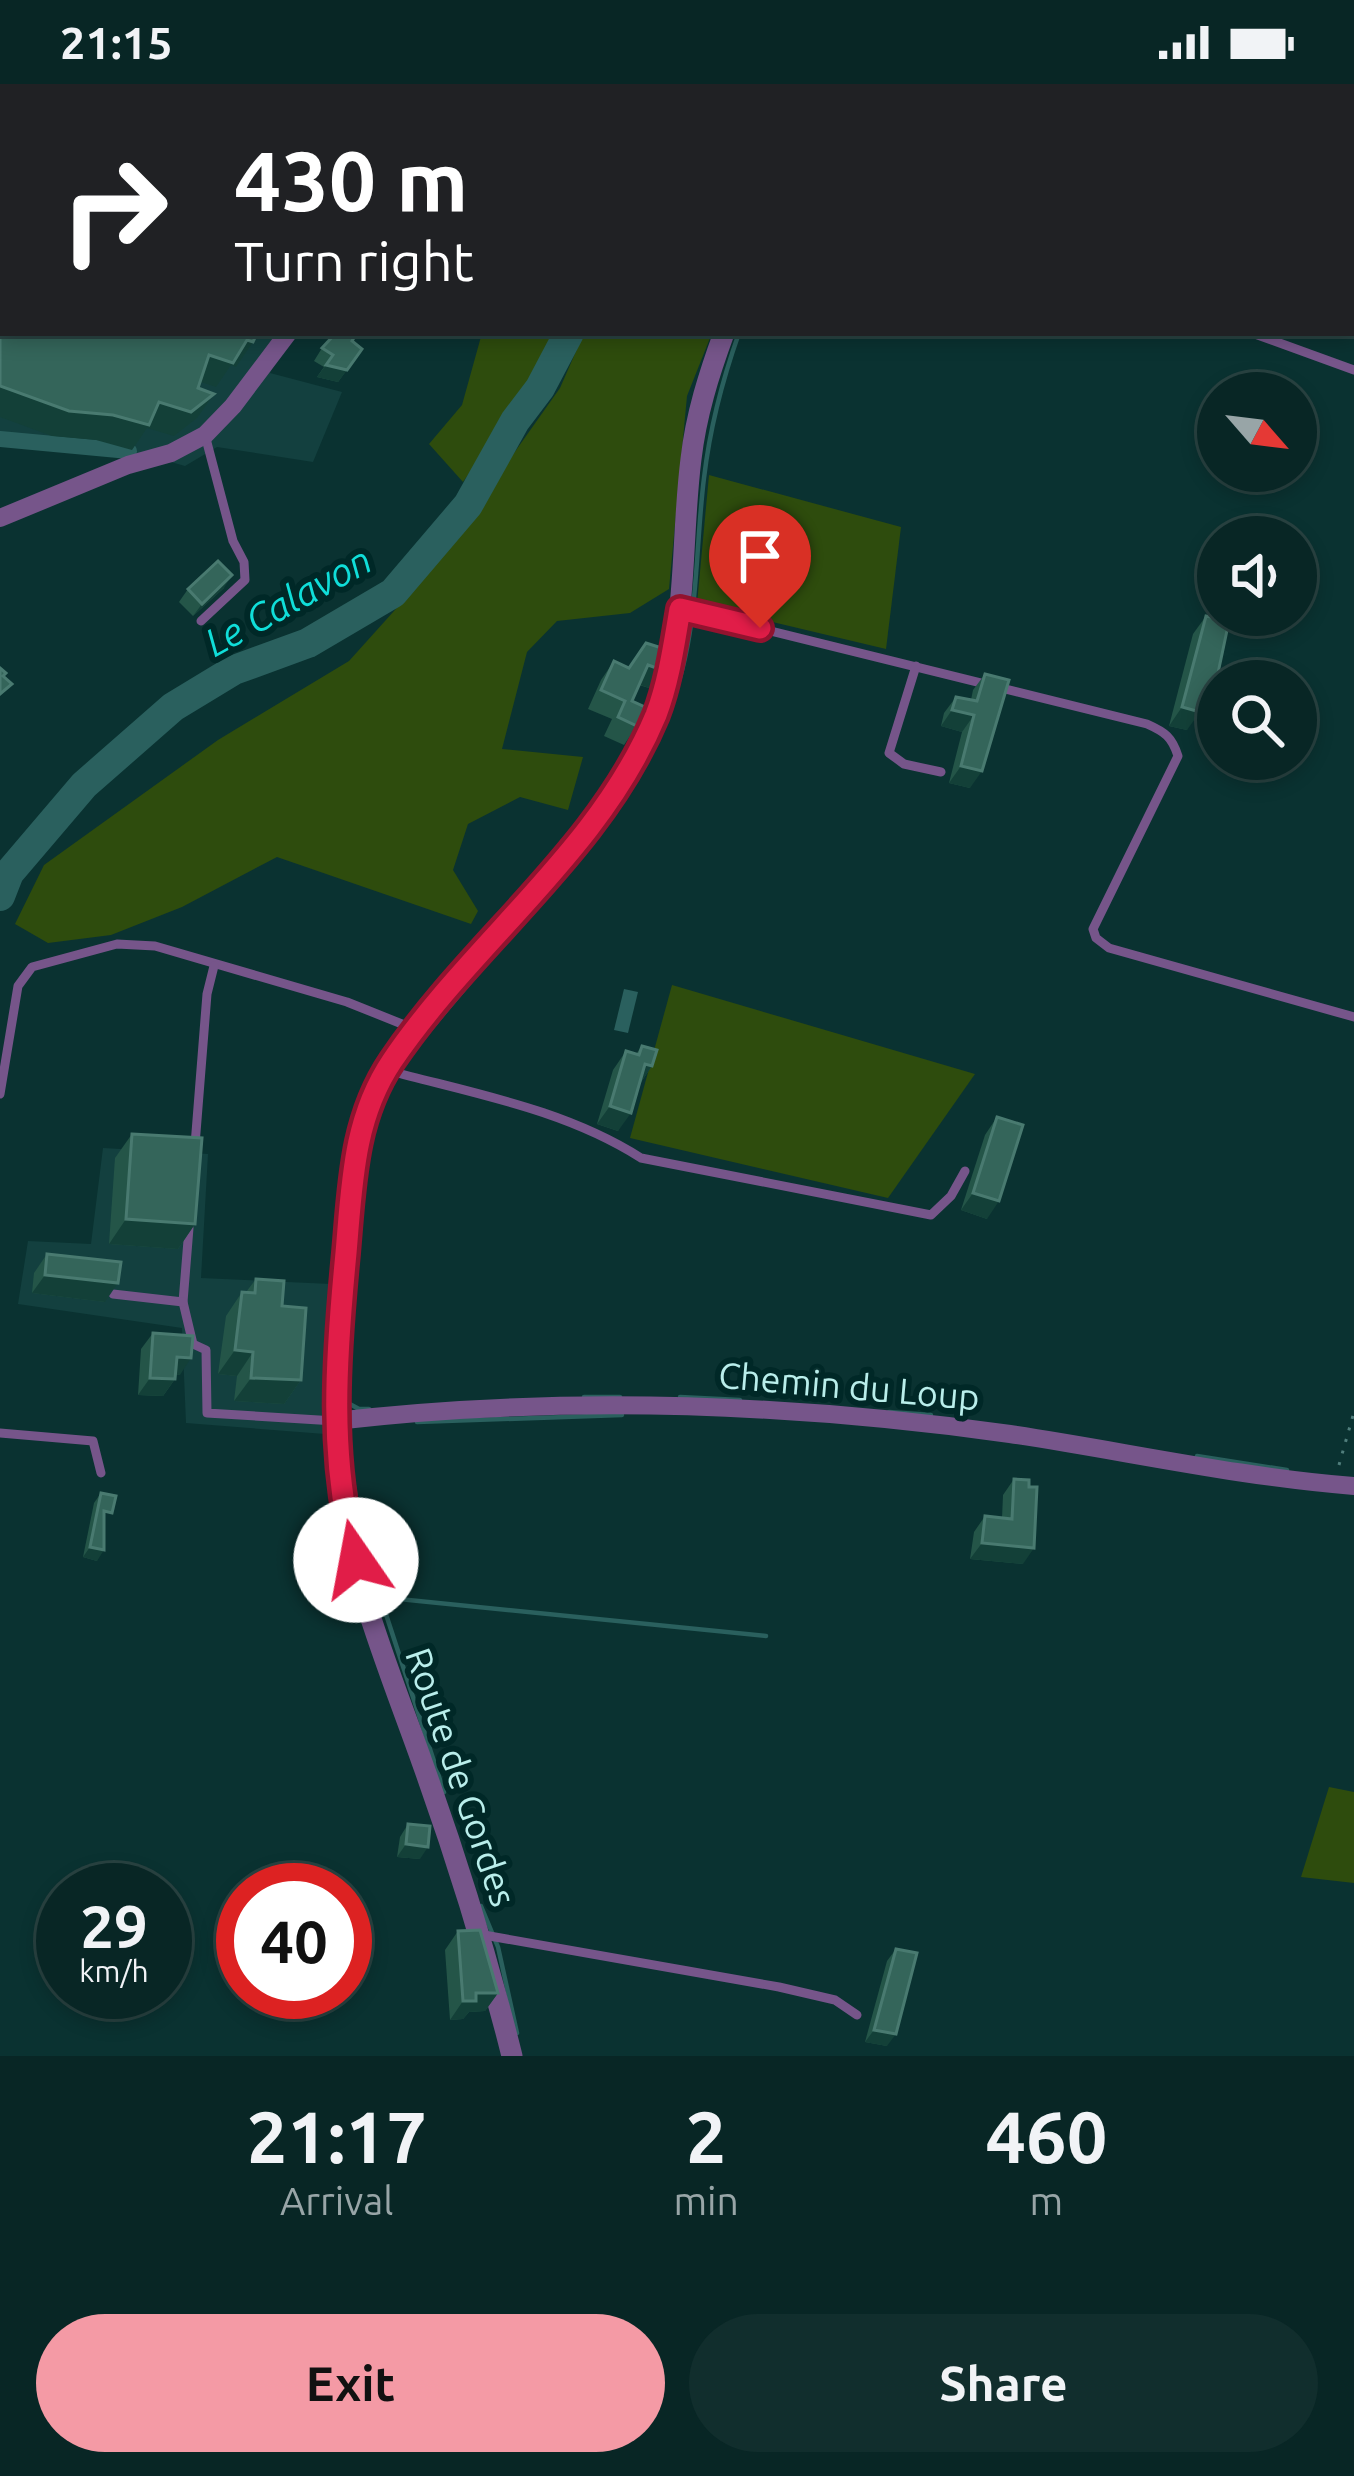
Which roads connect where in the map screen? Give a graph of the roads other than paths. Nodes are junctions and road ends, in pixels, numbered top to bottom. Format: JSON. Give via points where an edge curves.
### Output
{"nodes":[{"id":1,"x":286,"y":336,"type":"edge"},
{"id":2,"x":723,"y":336,"type":"edge"},
{"id":3,"x":1260,"y":336,"type":"edge"},
{"id":4,"x":1354,"y":370,"type":"edge"},
{"id":5,"x":205,"y":435,"type":"junction"},
{"id":6,"x":0,"y":518,"type":"edge"},
{"id":7,"x":680,"y":609,"type":"junction"},
{"id":8,"x":201,"y":621,"type":"dead end"},
{"id":9,"x":916,"y":666,"type":"junction"},
{"id":10,"x":940,"y":772,"type":"dead end"},
{"id":11,"x":214,"y":966,"type":"junction"},
{"id":12,"x":1354,"y":1017,"type":"edge"},
{"id":13,"x":417,"y":1030,"type":"junction"},
{"id":14,"x":387,"y":1070,"type":"junction"},
{"id":15,"x":0,"y":1094,"type":"edge"},
{"id":16,"x":194,"y":1160,"type":"edge"},
{"id":17,"x":964,"y":1172,"type":"dead end"},
{"id":18,"x":190,"y":1208,"type":"edge"},
{"id":19,"x":112,"y":1294,"type":"edge"},
{"id":20,"x":183,"y":1302,"type":"junction"},
{"id":21,"x":335,"y":1421,"type":"junction"},
{"id":22,"x":0,"y":1433,"type":"edge"},
{"id":23,"x":101,"y":1473,"type":"dead end"},
{"id":24,"x":1347,"y":1486,"type":"edge"},
{"id":25,"x":479,"y":1934,"type":"junction"},
{"id":26,"x":857,"y":2015,"type":"dead end"},
{"id":27,"x":512,"y":2056,"type":"edge"}],
"edges":[{"from":1,"to":5,"type":"street"},
{"from":2,"to":7,"type":"street","name":"Route de Gordes","via":[[691,460]]},
{"from":3,"to":4,"type":"lane"},
{"from":5,"to":6,"type":"street"},
{"from":5,"to":8,"type":"lane","via":[[245,580]]},
{"from":7,"to":9,"type":"lane"},
{"from":7,"to":13,"type":"street","name":"Route de Gordes","via":[[666,683],[626,777]]},
{"from":9,"to":10,"type":"lane","via":[[889,753]]},
{"from":9,"to":12,"type":"lane","via":[[1147,724],[1172,738],[1178,756],[1093,929],[1096,938],[1108,948]]},
{"from":11,"to":13,"type":"lane"},
{"from":11,"to":15,"type":"lane","via":[[155,946],[117,944],[32,967],[18,986]]},
{"from":11,"to":16,"type":"lane"},
{"from":13,"to":14,"type":"street","name":"Route de Gordes"},
{"from":14,"to":17,"type":"lane","via":[[554,1116],[641,1157],[910,1212],[931,1215]]},
{"from":14,"to":21,"type":"street","name":"Route de Gordes","via":[[356,1150]]},
{"from":18,"to":20,"type":"lane"},
{"from":19,"to":20,"type":"lane"},
{"from":20,"to":21,"type":"lane","via":[[193,1344],[206,1350],[207,1413]]},
{"from":21,"to":24,"type":"street","name":"Chemin du Loup","via":[[732,1406],[1006,1434]]},
{"from":21,"to":25,"type":"street","name":"Route de Gordes","via":[[352,1547]]},
{"from":22,"to":23,"type":"lane","via":[[93,1441]]},
{"from":25,"to":26,"type":"lane","via":[[779,1987],[835,2000]]},
{"from":25,"to":27,"type":"street","name":"Route de Gordes"}]}
